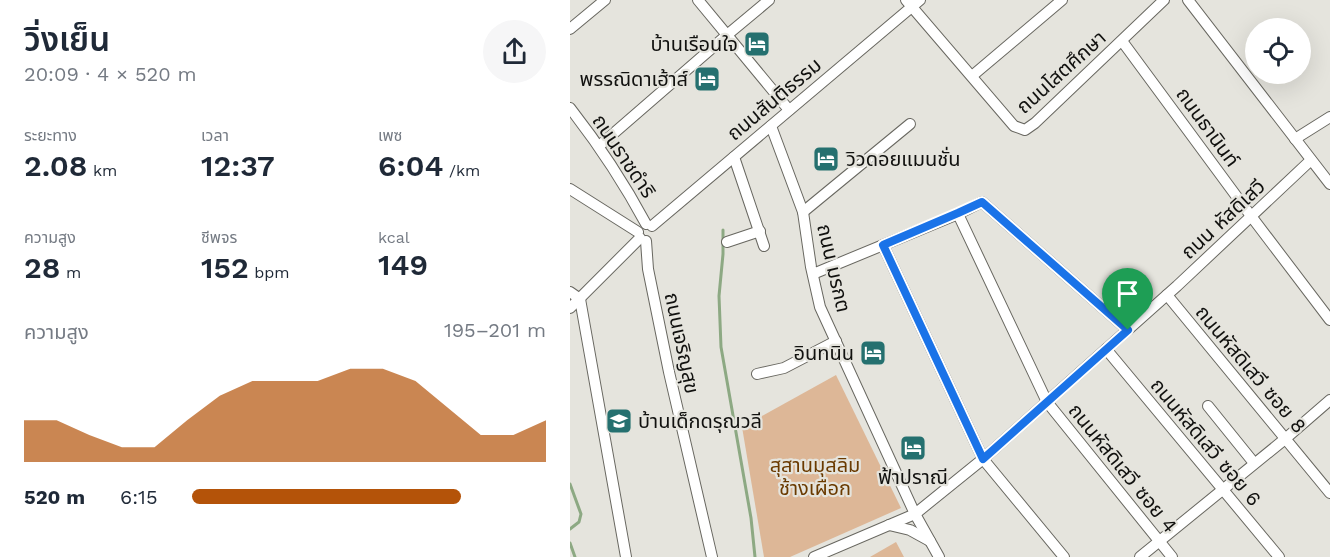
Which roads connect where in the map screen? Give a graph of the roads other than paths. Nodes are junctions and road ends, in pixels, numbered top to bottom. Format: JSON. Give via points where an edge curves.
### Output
{"nodes":[{"id":1,"x":605,"y":0,"type":"edge"},
{"id":2,"x":698,"y":0,"type":"edge"},
{"id":3,"x":770,"y":0,"type":"edge"},
{"id":4,"x":1062,"y":0,"type":"edge"},
{"id":5,"x":1164,"y":0,"type":"edge"},
{"id":6,"x":1188,"y":0,"type":"edge"},
{"id":7,"x":912,"y":2,"type":"edge"},
{"id":8,"x":570,"y":29,"type":"edge"},
{"id":9,"x":727,"y":35,"type":"junction"},
{"id":10,"x":1122,"y":41,"type":"junction"},
{"id":11,"x":972,"y":76,"type":"junction"},
{"id":12,"x":570,"y":108,"type":"edge"},
{"id":13,"x":789,"y":110,"type":"junction"},
{"id":14,"x":1330,"y":117,"type":"edge"},
{"id":15,"x":910,"y":124,"type":"dead end"},
{"id":16,"x":771,"y":126,"type":"junction"},
{"id":17,"x":1295,"y":139,"type":"junction"},
{"id":18,"x":599,"y":146,"type":"junction"},
{"id":19,"x":734,"y":157,"type":"junction"},
{"id":20,"x":1311,"y":160,"type":"junction"},
{"id":21,"x":1330,"y":184,"type":"edge"},
{"id":22,"x":570,"y":189,"type":"edge"},
{"id":23,"x":803,"y":212,"type":"junction"},
{"id":24,"x":958,"y":213,"type":"junction"},
{"id":25,"x":1251,"y":216,"type":"junction"},
{"id":26,"x":649,"y":225,"type":"junction"},
{"id":27,"x":760,"y":231,"type":"junction"},
{"id":28,"x":642,"y":237,"type":"junction"},
{"id":29,"x":727,"y":242,"type":"dead end"},
{"id":30,"x":883,"y":245,"type":"junction"},
{"id":31,"x":764,"y":246,"type":"dead end"},
{"id":32,"x":813,"y":274,"type":"junction"},
{"id":33,"x":570,"y":291,"type":"edge"},
{"id":34,"x":1167,"y":295,"type":"junction"},
{"id":35,"x":580,"y":299,"type":"junction"},
{"id":36,"x":570,"y":308,"type":"edge"},
{"id":37,"x":1330,"y":320,"type":"edge"},
{"id":38,"x":1128,"y":330,"type":"junction"},
{"id":39,"x":836,"y":341,"type":"junction"},
{"id":40,"x":1106,"y":350,"type":"junction"},
{"id":41,"x":757,"y":374,"type":"dead end"},
{"id":42,"x":1330,"y":400,"type":"edge"},
{"id":43,"x":1047,"y":402,"type":"junction"},
{"id":44,"x":1208,"y":406,"type":"dead end"},
{"id":45,"x":1285,"y":439,"type":"junction"},
{"id":46,"x":983,"y":459,"type":"junction"},
{"id":47,"x":1254,"y":463,"type":"junction"},
{"id":48,"x":1222,"y":489,"type":"junction"},
{"id":49,"x":1330,"y":493,"type":"edge"},
{"id":50,"x":915,"y":514,"type":"junction"},
{"id":51,"x":890,"y":525,"type":"junction"},
{"id":52,"x":1159,"y":541,"type":"junction"},
{"id":53,"x":930,"y":542,"type":"junction"},
{"id":54,"x":626,"y":557,"type":"edge"},
{"id":55,"x":712,"y":557,"type":"edge"},
{"id":56,"x":814,"y":557,"type":"edge"},
{"id":57,"x":939,"y":557,"type":"edge"},
{"id":58,"x":1064,"y":557,"type":"edge"},
{"id":59,"x":1140,"y":557,"type":"edge"},
{"id":60,"x":1172,"y":557,"type":"edge"},
{"id":61,"x":1279,"y":557,"type":"edge"}],
"edges":[{"from":1,"to":8,"type":"street"},
{"from":2,"to":9,"type":"street"},
{"from":3,"to":9,"type":"street"},
{"from":4,"to":11,"type":"street"},
{"from":5,"to":10,"type":"street","name":"ถนนโสตศึกษา"},
{"from":6,"to":17,"type":"street"},
{"from":7,"to":11,"type":"street","name":"ถนนโสตศึกษา"},
{"from":7,"to":13,"type":"street","name":"ถนนสันติธรรม"},
{"from":9,"to":13,"type":"street"},
{"from":9,"to":18,"type":"street"},
{"from":10,"to":11,"type":"street","name":"ถนนโสตศึกษา","via":[[1025,130],[1014,126]]},
{"from":10,"to":25,"type":"street","name":"ถนนธานินท์"},
{"from":12,"to":18,"type":"street","name":"ถนนราชดำริ"},
{"from":13,"to":16,"type":"street","name":"ถนนสันติธรรม"},
{"from":14,"to":17,"type":"street"},
{"from":15,"to":23,"type":"street"},
{"from":16,"to":19,"type":"street","name":"ถนนสันติธรรม"},
{"from":16,"to":23,"type":"street","name":"ถนน มรกต"},
{"from":17,"to":20,"type":"street"},
{"from":18,"to":26,"type":"street","name":"ถนนราชดำริ"},
{"from":19,"to":26,"type":"street","name":"ถนนสันติธรรม"},
{"from":19,"to":27,"type":"street"},
{"from":20,"to":21,"type":"street"},
{"from":20,"to":25,"type":"street","name":"ถนน หัสดิเสวี"},
{"from":22,"to":28,"type":"street"},
{"from":23,"to":32,"type":"street","name":"ถนน มรกต"},
{"from":24,"to":30,"type":"street"},
{"from":24,"to":38,"type":"street","via":[[982,202]]},
{"from":24,"to":43,"type":"street","name":"ถนนหัสดิเสวี ซอย 4"},
{"from":25,"to":34,"type":"street","name":"ถนน หัสดิเสวี"},
{"from":25,"to":37,"type":"street","name":"ถนนธานินท์"},
{"from":26,"to":28,"type":"street","name":"ถนนสันติธรรม","via":[[640,226]]},
{"from":26,"to":28,"type":"street","via":[[654,236]]},
{"from":27,"to":29,"type":"street"},
{"from":27,"to":31,"type":"street"},
{"from":28,"to":35,"type":"street"},
{"from":28,"to":55,"type":"street","name":"ถนนเจริญสุข"},
{"from":30,"to":32,"type":"street"},
{"from":30,"to":46,"type":"street"},
{"from":32,"to":39,"type":"street","name":"ถนน มรกต","via":[[820,307]]},
{"from":33,"to":35,"type":"street"},
{"from":34,"to":38,"type":"street","name":"ถนน หัสดิเสวี"},
{"from":34,"to":45,"type":"street","name":"ถนนหัสดิเสวี ซอย 8"},
{"from":35,"to":36,"type":"street"},
{"from":35,"to":54,"type":"street"},
{"from":38,"to":40,"type":"street","name":"ถนน หัสดิเสวี"},
{"from":39,"to":41,"type":"street","via":[[784,368]]},
{"from":39,"to":50,"type":"street","name":"ถนน มรกต"},
{"from":40,"to":43,"type":"street","name":"ถนน หัสดิเสวี"},
{"from":40,"to":48,"type":"street","name":"ถนนหัสดิเสวี ซอย 6"},
{"from":42,"to":45,"type":"street"},
{"from":43,"to":46,"type":"street","name":"ถนน หัสดิเสวี"},
{"from":43,"to":52,"type":"street","name":"ถนนหัสดิเสวี ซอย 4"},
{"from":44,"to":47,"type":"street"},
{"from":45,"to":47,"type":"street"},
{"from":45,"to":49,"type":"street","name":"ถนนหัสดิเสวี ซอย 8"},
{"from":46,"to":50,"type":"street","name":"ถนน หัสดิเสวี"},
{"from":46,"to":58,"type":"street"},
{"from":47,"to":48,"type":"street"},
{"from":48,"to":52,"type":"street"},
{"from":48,"to":61,"type":"street","name":"ถนนหัสดิเสวี ซอย 6"},
{"from":50,"to":51,"type":"street","name":"ถนน หัสดิเสวี"},
{"from":50,"to":53,"type":"street","name":"ถนน มรกต"},
{"from":51,"to":53,"type":"street","via":[[910,530]]},
{"from":51,"to":56,"type":"street","name":"ถนน หัสดิเสวี"},
{"from":52,"to":59,"type":"street"},
{"from":52,"to":60,"type":"street","name":"ถนนหัสดิเสวี ซอย 4"},
{"from":53,"to":57,"type":"street","name":"ถนน มรกต"}]}
